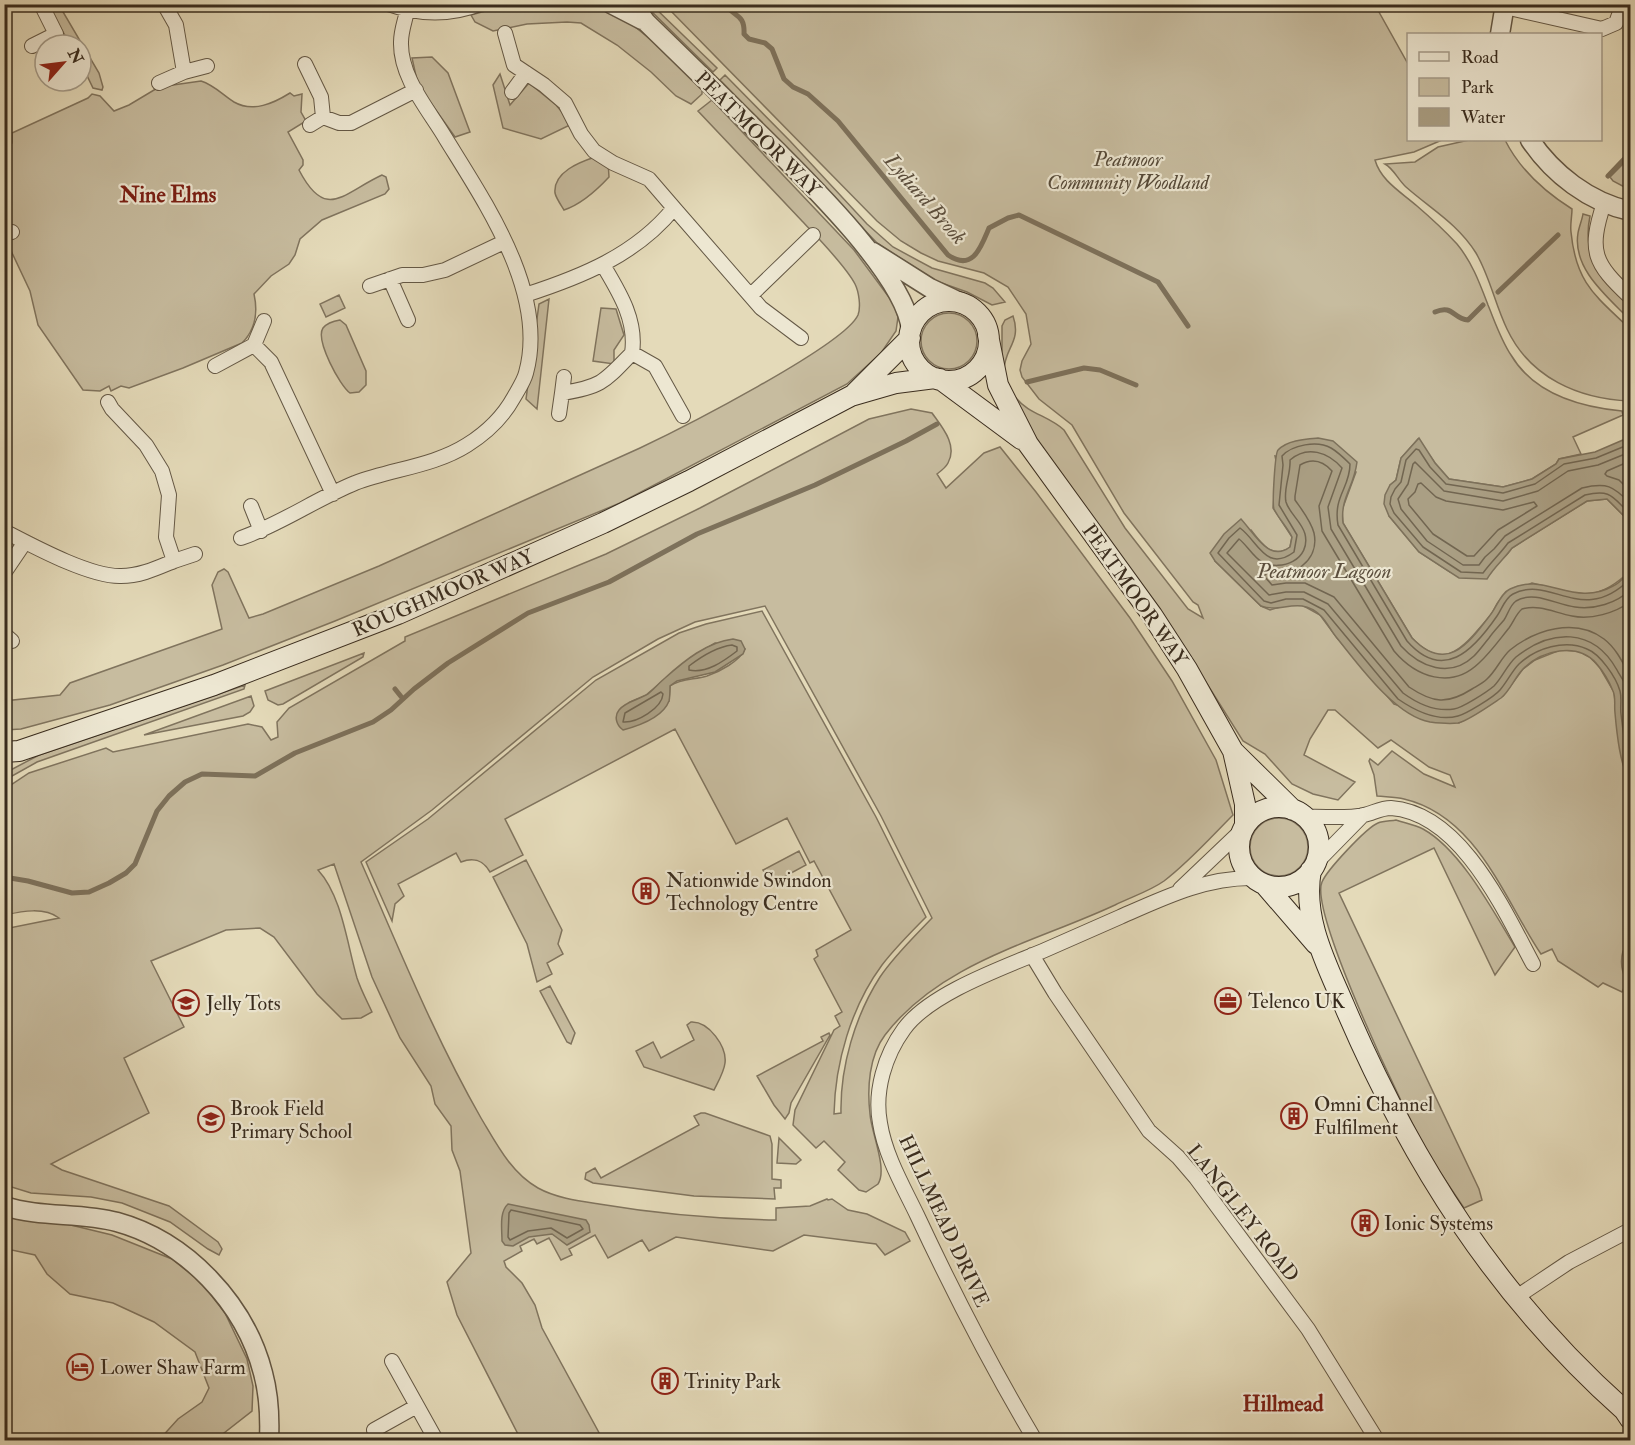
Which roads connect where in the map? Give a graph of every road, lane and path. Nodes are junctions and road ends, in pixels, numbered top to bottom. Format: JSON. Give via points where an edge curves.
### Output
{"nodes":[{"id":1,"x":41,"y":4,"type":"edge"},
{"id":2,"x":164,"y":4,"type":"edge"},
{"id":3,"x":388,"y":4,"type":"edge"},
{"id":4,"x":480,"y":4,"type":"edge"},
{"id":5,"x":611,"y":4,"type":"edge"},
{"id":6,"x":633,"y":4,"type":"edge"},
{"id":7,"x":1623,"y":4,"type":"edge"},
{"id":8,"x":1505,"y":6,"type":"edge"},
{"id":9,"x":407,"y":11,"type":"junction"},
{"id":10,"x":646,"y":22,"type":"junction"},
{"id":11,"x":505,"y":33,"type":"dead end"},
{"id":12,"x":1500,"y":33,"type":"edge"},
{"id":13,"x":32,"y":46,"type":"dead end"},
{"id":14,"x":305,"y":64,"type":"dead end"},
{"id":15,"x":207,"y":66,"type":"dead end"},
{"id":16,"x":184,"y":72,"type":"junction"},
{"id":17,"x":526,"y":73,"type":"junction"},
{"id":18,"x":159,"y":83,"type":"dead end"},
{"id":19,"x":416,"y":90,"type":"junction"},
{"id":20,"x":512,"y":92,"type":"dead end"},
{"id":21,"x":323,"y":117,"type":"junction"},
{"id":22,"x":310,"y":125,"type":"dead end"},
{"id":23,"x":1531,"y":141,"type":"edge"},
{"id":24,"x":1604,"y":203,"type":"junction"},
{"id":25,"x":674,"y":208,"type":"junction"},
{"id":26,"x":1630,"y":210,"type":"edge"},
{"id":27,"x":813,"y":235,"type":"dead end"},
{"id":28,"x":504,"y":242,"type":"junction"},
{"id":29,"x":867,"y":248,"type":"junction"},
{"id":30,"x":603,"y":265,"type":"junction"},
{"id":31,"x":390,"y":279,"type":"junction"},
{"id":32,"x":370,"y":286,"type":"dead end"},
{"id":33,"x":525,"y":295,"type":"junction"},
{"id":34,"x":751,"y":295,"type":"junction"},
{"id":35,"x":1630,"y":297,"type":"edge"},
{"id":36,"x":964,"y":304,"type":"junction"},
{"id":37,"x":408,"y":320,"type":"dead end"},
{"id":38,"x":264,"y":321,"type":"dead end"},
{"id":39,"x":910,"y":334,"type":"junction"},
{"id":40,"x":988,"y":335,"type":"junction"},
{"id":41,"x":801,"y":338,"type":"dead end"},
{"id":42,"x":254,"y":345,"type":"junction"},
{"id":43,"x":632,"y":353,"type":"junction"},
{"id":44,"x":215,"y":366,"type":"dead end"},
{"id":45,"x":564,"y":377,"type":"dead end"},
{"id":46,"x":937,"y":378,"type":"junction"},
{"id":47,"x":562,"y":393,"type":"junction"},
{"id":48,"x":851,"y":396,"type":"junction"},
{"id":49,"x":108,"y":402,"type":"dead end"},
{"id":50,"x":559,"y":414,"type":"dead end"},
{"id":51,"x":683,"y":416,"type":"dead end"},
{"id":52,"x":1028,"y":444,"type":"junction"},
{"id":53,"x":333,"y":494,"type":"junction"},
{"id":54,"x":251,"y":506,"type":"dead end"},
{"id":55,"x":4,"y":531,"type":"edge"},
{"id":56,"x":261,"y":531,"type":"junction"},
{"id":57,"x":241,"y":538,"type":"dead end"},
{"id":58,"x":26,"y":542,"type":"junction"},
{"id":59,"x":195,"y":554,"type":"dead end"},
{"id":60,"x":174,"y":561,"type":"junction"},
{"id":61,"x":4,"y":573,"type":"edge"},
{"id":62,"x":1233,"y":750,"type":"junction"},
{"id":63,"x":9,"y":755,"type":"edge"},
{"id":64,"x":1299,"y":813,"type":"junction"},
{"id":65,"x":1363,"y":815,"type":"junction"},
{"id":66,"x":1243,"y":828,"type":"junction"},
{"id":67,"x":1313,"y":867,"type":"junction"},
{"id":68,"x":1259,"y":882,"type":"junction"},
{"id":69,"x":1179,"y":890,"type":"junction"},
{"id":70,"x":1318,"y":946,"type":"junction"},
{"id":71,"x":1032,"y":955,"type":"junction"},
{"id":72,"x":1533,"y":964,"type":"dead end"},
{"id":73,"x":4,"y":1206,"type":"edge"},
{"id":74,"x":1630,"y":1230,"type":"edge"},
{"id":75,"x":1515,"y":1298,"type":"junction"},
{"id":76,"x":392,"y":1361,"type":"dead end"},
{"id":77,"x":417,"y":1406,"type":"junction"},
{"id":78,"x":1628,"y":1414,"type":"edge"},
{"id":79,"x":375,"y":1430,"type":"dead end"},
{"id":80,"x":269,"y":1440,"type":"edge"},
{"id":81,"x":436,"y":1440,"type":"edge"},
{"id":82,"x":1035,"y":1440,"type":"edge"},
{"id":83,"x":1377,"y":1440,"type":"edge"}],
"edges":[{"from":1,"to":13,"type":"street","via":[[56,34]]},
{"from":2,"to":16,"type":"street","via":[[176,25]]},
{"from":3,"to":9,"type":"street"},
{"from":4,"to":9,"type":"street","via":[[440,13]]},
{"from":5,"to":10,"type":"street","name":"PEATMOOR WAY"},
{"from":6,"to":10,"type":"street","name":"PEATMOOR WAY"},
{"from":7,"to":8,"type":"street","via":[[1616,23],[1602,29]]},
{"from":8,"to":12,"type":"street"},
{"from":9,"to":19,"type":"street","via":[[402,54]]},
{"from":10,"to":29,"type":"street","name":"PEATMOOR WAY","via":[[811,186]]},
{"from":11,"to":17,"type":"street","via":[[514,65]]},
{"from":14,"to":21,"type":"street","via":[[321,97]]},
{"from":15,"to":16,"type":"street"},
{"from":16,"to":18,"type":"street"},
{"from":17,"to":20,"type":"street"},
{"from":17,"to":25,"type":"street","via":[[565,103],[594,151],[649,179]]},
{"from":19,"to":21,"type":"street","via":[[351,123]]},
{"from":19,"to":28,"type":"street"},
{"from":21,"to":22,"type":"street"},
{"from":23,"to":24,"type":"street","via":[[1562,175]]},
{"from":24,"to":26,"type":"street"},
{"from":24,"to":35,"type":"street","via":[[1596,232],[1598,258],[1606,273]]},
{"from":25,"to":30,"type":"street","via":[[642,242]]},
{"from":25,"to":34,"type":"street"},
{"from":27,"to":34,"type":"street"},
{"from":28,"to":31,"type":"street","via":[[445,270]]},
{"from":28,"to":33,"type":"street"},
{"from":29,"to":36,"type":"street","name":"PEATMOOR WAY","via":[[930,288]]},
{"from":29,"to":39,"type":"street","name":"PEATMOOR WAY","via":[[901,298],[910,318]]},
{"from":30,"to":33,"type":"street"},
{"from":30,"to":43,"type":"street","via":[[629,314]]},
{"from":31,"to":32,"type":"street"},
{"from":31,"to":37,"type":"street"},
{"from":33,"to":53,"type":"street","via":[[531,334],[525,375],[507,410],[491,427],[453,453],[370,478]]},
{"from":34,"to":41,"type":"street","via":[[767,314]]},
{"from":36,"to":39,"type":"main road","via":[[948,301],[932,305],[919,315]]},
{"from":36,"to":40,"type":"main road","via":[[983,319]]},
{"from":38,"to":42,"type":"street"},
{"from":39,"to":46,"type":"main road","via":[[916,362]]},
{"from":39,"to":48,"type":"main road","name":"ROUGHMOOR WAY"},
{"from":40,"to":46,"type":"main road","via":[[984,359],[974,372],[959,379]]},
{"from":40,"to":52,"type":"main road","name":"PEATMOOR WAY","via":[[998,385]]},
{"from":42,"to":44,"type":"street"},
{"from":42,"to":53,"type":"street","via":[[271,362]]},
{"from":43,"to":47,"type":"street","via":[[595,387]]},
{"from":43,"to":51,"type":"street","via":[[655,366]]},
{"from":45,"to":47,"type":"street"},
{"from":46,"to":48,"type":"main road","name":"ROUGHMOOR WAY","via":[[896,383]]},
{"from":46,"to":52,"type":"main road","name":"PEATMOOR WAY"},
{"from":47,"to":50,"type":"street"},
{"from":48,"to":63,"type":"main road","name":"ROUGHMOOR WAY","via":[[689,481],[459,589],[214,686]]},
{"from":49,"to":60,"type":"street","via":[[146,445],[162,471],[169,495],[166,537]]},
{"from":52,"to":62,"type":"main road","name":"PEATMOOR WAY","via":[[1152,615]]},
{"from":53,"to":56,"type":"street"},
{"from":54,"to":56,"type":"street"},
{"from":55,"to":58,"type":"street"},
{"from":56,"to":57,"type":"street"},
{"from":58,"to":60,"type":"street","via":[[110,576],[144,573]]},
{"from":58,"to":61,"type":"street"},
{"from":59,"to":60,"type":"street"},
{"from":62,"to":64,"type":"main road","name":"PEATMOOR WAY"},
{"from":62,"to":66,"type":"main road","name":"PEATMOOR WAY","via":[[1245,804]]},
{"from":64,"to":65,"type":"street"},
{"from":64,"to":66,"type":"main road","via":[[1285,807],[1268,808]]},
{"from":64,"to":67,"type":"main road","via":[[1313,827],[1319,843]]},
{"from":65,"to":67,"type":"street"},
{"from":65,"to":72,"type":"street","via":[[1398,809],[1426,818],[1440,828],[1476,864]]},
{"from":66,"to":68,"type":"main road","via":[[1239,854],[1245,870]]},
{"from":66,"to":69,"type":"street","name":"HILLMEAD DRIVE"},
{"from":67,"to":68,"type":"main road","via":[[1302,880],[1288,886],[1272,887]]},
{"from":67,"to":70,"type":"main road","via":[[1310,893]]},
{"from":68,"to":69,"type":"street","name":"HILLMEAD DRIVE","via":[[1230,880]]},
{"from":68,"to":70,"type":"main road"},
{"from":69,"to":71,"type":"street","name":"HILLMEAD DRIVE"},
{"from":70,"to":75,"type":"main road","via":[[1362,1047],[1418,1158],[1458,1221]]},
{"from":71,"to":82,"type":"street","name":"HILLMEAD DRIVE","via":[[951,993],[913,1019],[884,1068],[878,1105],[884,1141],[900,1179],[958,1300]]},
{"from":71,"to":83,"type":"street","name":"LANGLEY ROAD","via":[[1149,1131],[1196,1178],[1308,1329]]},
{"from":73,"to":80,"type":"street","via":[[118,1222],[164,1242],[200,1269],[227,1299],[257,1355],[267,1390]]},
{"from":74,"to":75,"type":"street","via":[[1569,1262]]},
{"from":75,"to":78,"type":"main road","via":[[1568,1357]]},
{"from":76,"to":77,"type":"street"},
{"from":77,"to":79,"type":"street"},
{"from":77,"to":81,"type":"street"}]}
